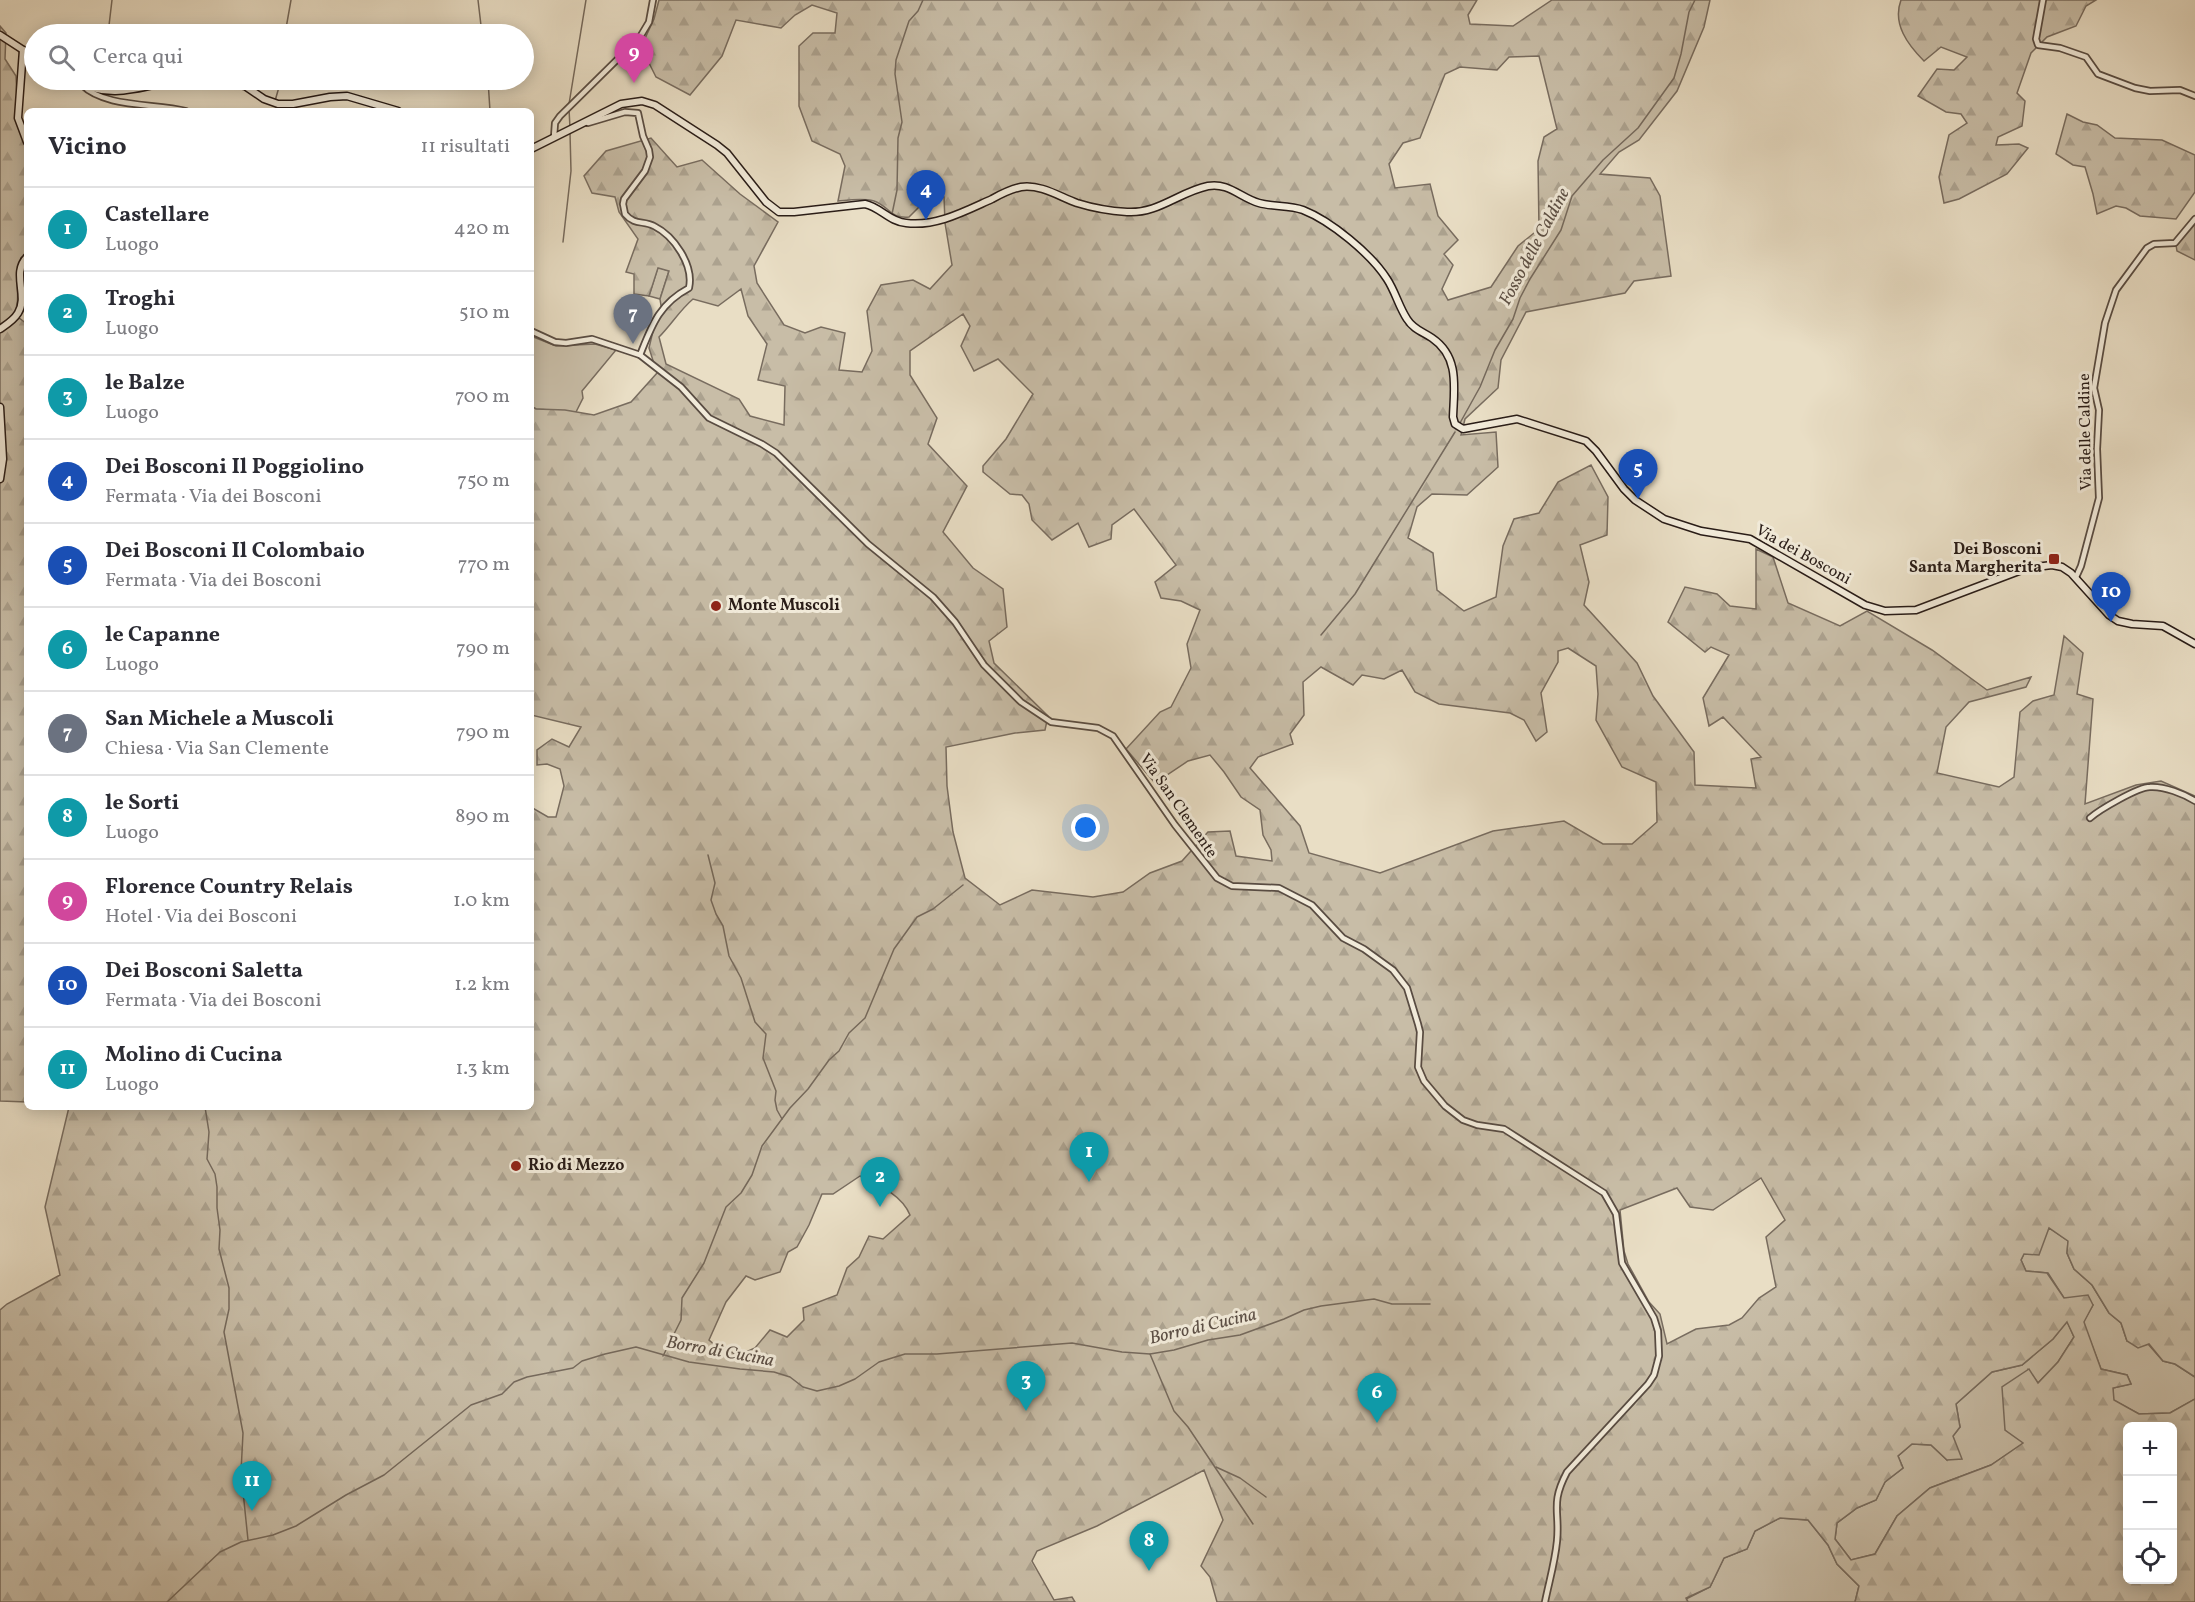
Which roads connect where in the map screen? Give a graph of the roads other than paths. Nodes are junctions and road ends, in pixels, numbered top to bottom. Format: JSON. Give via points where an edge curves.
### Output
{"nodes":[{"id":1,"x":653,"y":0,"type":"edge"},
{"id":2,"x":2043,"y":0,"type":"edge"},
{"id":3,"x":0,"y":35,"type":"edge"},
{"id":4,"x":23,"y":50,"type":"joint"},
{"id":5,"x":88,"y":90,"type":"edge"},
{"id":6,"x":104,"y":90,"type":"edge"},
{"id":7,"x":129,"y":90,"type":"edge"},
{"id":8,"x":252,"y":90,"type":"edge"},
{"id":9,"x":2195,"y":96,"type":"edge"},
{"id":10,"x":167,"y":108,"type":"edge"},
{"id":11,"x":388,"y":108,"type":"edge"},
{"id":12,"x":580,"y":124,"type":"junction"},
{"id":13,"x":24,"y":134,"type":"edge"},
{"id":14,"x":554,"y":137,"type":"junction"},
{"id":15,"x":534,"y":147,"type":"edge"},
{"id":16,"x":2195,"y":219,"type":"edge"},
{"id":17,"x":24,"y":261,"type":"edge"},
{"id":18,"x":0,"y":329,"type":"edge"},
{"id":19,"x":534,"y":332,"type":"edge"},
{"id":20,"x":640,"y":355,"type":"junction"},
{"id":21,"x":0,"y":407,"type":"edge"},
{"id":22,"x":0,"y":478,"type":"edge"},
{"id":23,"x":2076,"y":577,"type":"junction"},
{"id":24,"x":2195,"y":644,"type":"edge"},
{"id":25,"x":2195,"y":801,"type":"edge"},
{"id":26,"x":2090,"y":818,"type":"dead end"},
{"id":27,"x":1545,"y":1602,"type":"edge"}],
"edges":[{"from":1,"to":14,"type":"street","via":[[649,22],[640,37],[569,106],[555,123]]},
{"from":2,"to":9,"type":"street","via":[[2038,45],[2086,57],[2098,74],[2135,88],[2180,90]]},
{"from":3,"to":4,"type":"main road"},
{"from":4,"to":13,"type":"main road","via":[[18,118]]},
{"from":5,"to":10,"type":"street","via":[[105,98]]},
{"from":6,"to":7,"type":"main road"},
{"from":8,"to":11,"type":"main road","via":[[275,103],[347,96]]},
{"from":12,"to":14,"type":"main road","name":"Via dei Bosconi"},
{"from":12,"to":20,"type":"street","via":[[625,112],[638,113],[650,157],[645,171],[624,199],[625,214],[639,224],[659,228],[686,263],[689,288],[674,296],[659,313]]},
{"from":12,"to":23,"type":"main road","name":"Via dei Bosconi","via":[[626,102],[647,102],[727,153],[770,207],[784,213],[865,204],[898,222],[921,223],[950,217],[1027,186],[1112,211],[1155,209],[1216,185],[1260,204],[1305,210],[1362,249],[1386,277],[1412,326],[1433,339],[1452,361],[1453,417],[1459,428],[1517,419],[1586,441],[1624,489],[1664,519],[1701,531],[1750,539],[1875,609],[1916,610],[2042,565],[2062,567]]},
{"from":14,"to":15,"type":"main road","name":"Via dei Bosconi"},
{"from":16,"to":23,"type":"street","name":"Via delle Caldine","via":[[2175,243],[2147,248],[2116,290],[2105,323],[2094,388],[2099,410],[2099,498]]},
{"from":17,"to":18,"type":"main road","via":[[20,270],[21,307]]},
{"from":19,"to":20,"type":"street","name":"Via San Clemente","via":[[555,342],[592,339]]},
{"from":20,"to":27,"type":"street","name":"Via San Clemente","via":[[681,387],[709,418],[776,453],[868,544],[933,597],[955,621],[984,665],[1030,710],[1051,722],[1091,726],[1113,736],[1217,878],[1232,886],[1279,888],[1312,905],[1342,938],[1393,970],[1407,988],[1418,1024],[1418,1067],[1433,1094],[1445,1106],[1463,1120],[1504,1129],[1604,1193],[1612,1203],[1622,1263],[1654,1318],[1659,1356],[1648,1383],[1567,1472],[1558,1488],[1557,1540]]},
{"from":21,"to":22,"type":"main road"},
{"from":23,"to":24,"type":"main road","name":"Via dei Bosconi","via":[[2118,621],[2163,626]]},
{"from":25,"to":26,"type":"street","via":[[2186,795],[2150,787]]}]}
